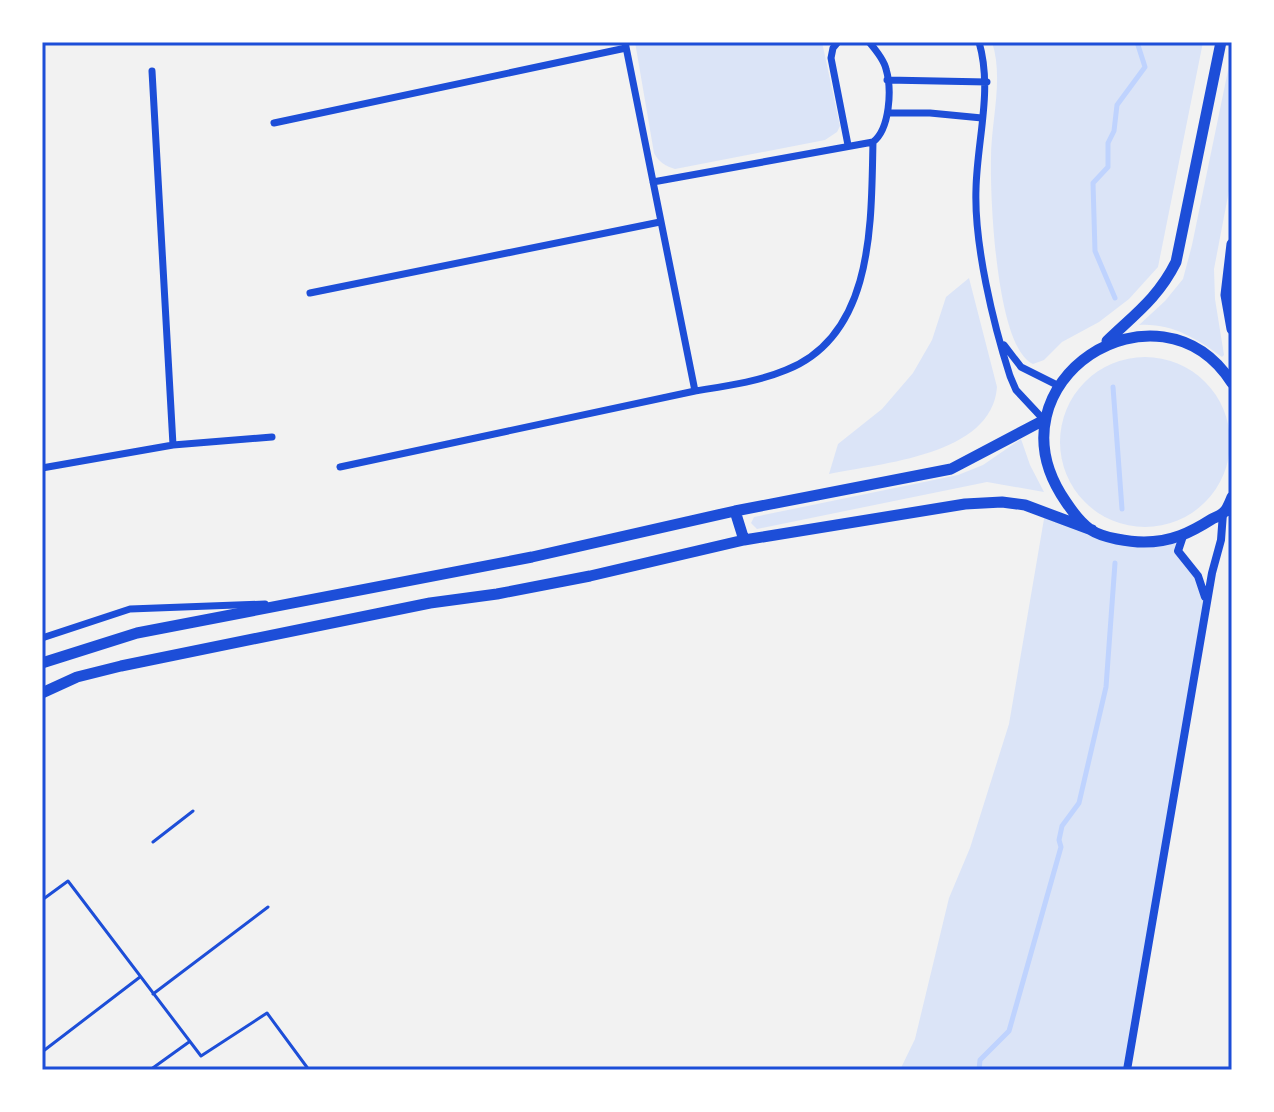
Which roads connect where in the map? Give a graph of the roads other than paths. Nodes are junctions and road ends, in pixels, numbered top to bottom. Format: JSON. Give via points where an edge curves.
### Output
{"nodes":[{"id":1,"x":869,"y":42,"type":"edge"},
{"id":2,"x":979,"y":42,"type":"edge"},
{"id":3,"x":1221,"y":42,"type":"edge"},
{"id":4,"x":834,"y":44,"type":"edge"},
{"id":5,"x":625,"y":45,"type":"edge"},
{"id":6,"x":152,"y":71,"type":"dead end"},
{"id":7,"x":887,"y":80,"type":"junction"},
{"id":8,"x":987,"y":82,"type":"junction"},
{"id":9,"x":888,"y":113,"type":"junction"},
{"id":10,"x":982,"y":118,"type":"junction"},
{"id":11,"x":274,"y":123,"type":"dead end"},
{"id":12,"x":873,"y":142,"type":"junction"},
{"id":13,"x":848,"y":145,"type":"junction"},
{"id":14,"x":653,"y":182,"type":"junction"},
{"id":15,"x":660,"y":222,"type":"junction"},
{"id":16,"x":1232,"y":244,"type":"edge"},
{"id":17,"x":310,"y":293,"type":"dead end"},
{"id":18,"x":1232,"y":329,"type":"edge"},
{"id":19,"x":1001,"y":340,"type":"junction"},
{"id":20,"x":1100,"y":347,"type":"junction"},
{"id":21,"x":1232,"y":383,"type":"edge"},
{"id":22,"x":1059,"y":386,"type":"junction"},
{"id":23,"x":695,"y":391,"type":"junction"},
{"id":24,"x":1044,"y":420,"type":"junction"},
{"id":25,"x":272,"y":437,"type":"dead end"},
{"id":26,"x":173,"y":445,"type":"junction"},
{"id":27,"x":340,"y":467,"type":"dead end"},
{"id":28,"x":42,"y":468,"type":"edge"},
{"id":29,"x":1232,"y":497,"type":"edge"},
{"id":30,"x":735,"y":511,"type":"junction"},
{"id":31,"x":1228,"y":512,"type":"edge"},
{"id":32,"x":1092,"y":530,"type":"junction"},
{"id":33,"x":1183,"y":536,"type":"junction"},
{"id":34,"x":744,"y":540,"type":"junction"},
{"id":35,"x":283,"y":604,"type":"junction"},
{"id":36,"x":1205,"y":606,"type":"junction"},
{"id":37,"x":42,"y":638,"type":"edge"},
{"id":38,"x":42,"y":663,"type":"edge"},
{"id":39,"x":42,"y":693,"type":"edge"},
{"id":40,"x":193,"y":811,"type":"dead end"},
{"id":41,"x":153,"y":842,"type":"dead end"},
{"id":42,"x":42,"y":900,"type":"edge"},
{"id":43,"x":268,"y":907,"type":"dead end"},
{"id":44,"x":140,"y":977,"type":"junction"},
{"id":45,"x":153,"y":994,"type":"junction"},
{"id":46,"x":189,"y":1042,"type":"junction"},
{"id":47,"x":42,"y":1052,"type":"edge"},
{"id":48,"x":150,"y":1070,"type":"edge"},
{"id":49,"x":309,"y":1070,"type":"edge"},
{"id":50,"x":1127,"y":1070,"type":"edge"}],
"edges":[{"from":1,"to":7,"type":"street"},
{"from":2,"to":8,"type":"street"},
{"from":3,"to":20,"type":"main road","via":[[1176,262],[1151,301]]},
{"from":4,"to":13,"type":"street","via":[[831,58]]},
{"from":5,"to":11,"type":"street"},
{"from":5,"to":14,"type":"street"},
{"from":6,"to":26,"type":"street"},
{"from":7,"to":8,"type":"street"},
{"from":7,"to":9,"type":"street"},
{"from":8,"to":10,"type":"street"},
{"from":9,"to":10,"type":"street"},
{"from":9,"to":12,"type":"street"},
{"from":10,"to":19,"type":"street","via":[[978,229]]},
{"from":12,"to":13,"type":"street"},
{"from":12,"to":23,"type":"street","via":[[865,258],[848,317],[824,346],[788,370]]},
{"from":13,"to":14,"type":"street"},
{"from":14,"to":15,"type":"street"},
{"from":15,"to":17,"type":"street"},
{"from":15,"to":23,"type":"street"},
{"from":16,"to":18,"type":"main road","via":[[1226,295]]},
{"from":19,"to":22,"type":"street","via":[[1021,367]]},
{"from":19,"to":24,"type":"street","via":[[1016,390]]},
{"from":20,"to":21,"type":"main road","via":[[1134,337],[1170,339],[1203,353]]},
{"from":20,"to":22,"type":"main road"},
{"from":22,"to":24,"type":"main road"},
{"from":23,"to":27,"type":"street"},
{"from":24,"to":30,"type":"main road","via":[[951,469]]},
{"from":24,"to":32,"type":"main road","via":[[1046,462],[1055,485]]},
{"from":25,"to":26,"type":"street"},
{"from":26,"to":28,"type":"street"},
{"from":29,"to":31,"type":"main road"},
{"from":30,"to":34,"type":"main road"},
{"from":30,"to":35,"type":"main road","via":[[532,557]]},
{"from":31,"to":33,"type":"main road"},
{"from":31,"to":36,"type":"street"},
{"from":32,"to":33,"type":"main road","via":[[1135,542]]},
{"from":32,"to":34,"type":"main road","via":[[1002,502]]},
{"from":33,"to":36,"type":"street","via":[[1178,551],[1198,576]]},
{"from":34,"to":39,"type":"main road","via":[[590,576],[121,666]]},
{"from":35,"to":37,"type":"street","via":[[130,609]]},
{"from":35,"to":38,"type":"main road","via":[[137,633]]},
{"from":36,"to":50,"type":"street"},
{"from":40,"to":41,"type":"lane"},
{"from":42,"to":44,"type":"lane","via":[[68,881]]},
{"from":43,"to":45,"type":"lane"},
{"from":44,"to":45,"type":"lane"},
{"from":44,"to":47,"type":"lane"},
{"from":45,"to":46,"type":"lane"},
{"from":46,"to":48,"type":"lane"},
{"from":46,"to":49,"type":"lane","via":[[201,1056],[267,1013]]}]}
